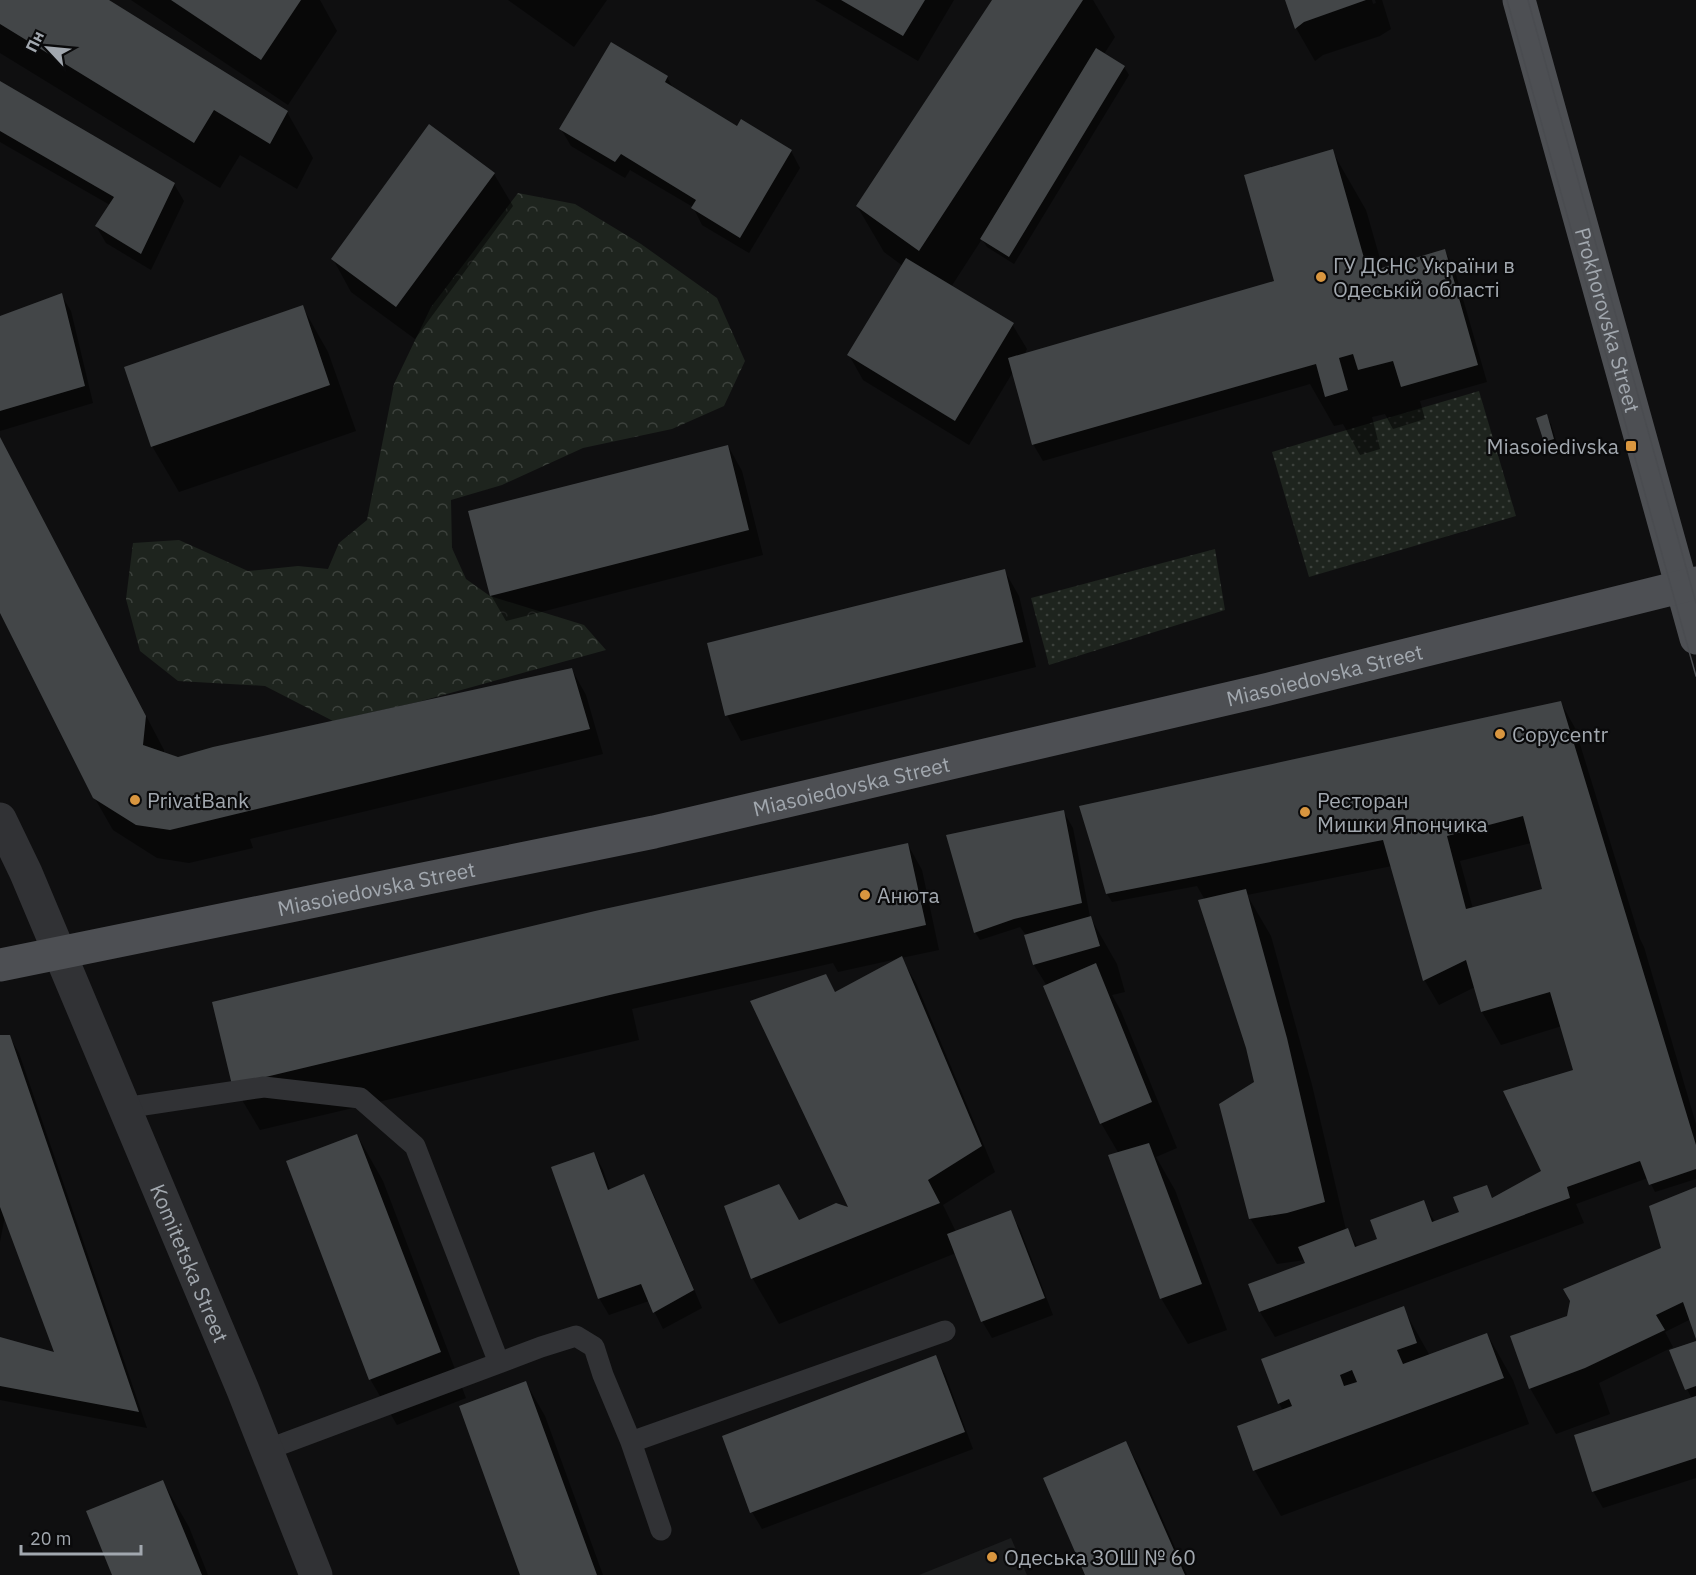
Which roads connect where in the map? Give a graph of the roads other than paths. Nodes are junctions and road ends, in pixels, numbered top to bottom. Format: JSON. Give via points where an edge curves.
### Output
{"nodes":[{"id":1,"x":1519,"y":0,"type":"edge"},
{"id":2,"x":1689,"y":585,"type":"edge"},
{"id":3,"x":1696,"y":638,"type":"edge"},
{"id":4,"x":0,"y":819,"type":"edge"},
{"id":5,"x":60,"y":954,"type":"junction"},
{"id":6,"x":0,"y":965,"type":"edge"},
{"id":7,"x":124,"y":1108,"type":"junction"},
{"id":8,"x":945,"y":1331,"type":"dead end"},
{"id":9,"x":499,"y":1363,"type":"junction"},
{"id":10,"x":631,"y":1442,"type":"junction"},
{"id":11,"x":266,"y":1450,"type":"junction"},
{"id":12,"x":661,"y":1530,"type":"dead end"},
{"id":13,"x":316,"y":1575,"type":"edge"}],
"edges":[{"from":1,"to":2,"type":"main road","name":"Prokhorovska Street"},
{"from":2,"to":3,"type":"main road","name":"Prokhorovska Street"},
{"from":2,"to":5,"type":"main road","name":"Miasoiedovska Street","via":[[1269,689],[654,832]]},
{"from":4,"to":5,"type":"street","name":"Komitetska Street"},
{"from":5,"to":6,"type":"main road","name":"Miasoiedovska Street"},
{"from":5,"to":7,"type":"street","name":"Komitetska Street"},
{"from":7,"to":9,"type":"lane","via":[[264,1088],[360,1098],[415,1146]]},
{"from":7,"to":11,"type":"street","name":"Komitetska Street"},
{"from":8,"to":10,"type":"lane"},
{"from":9,"to":10,"type":"lane","via":[[576,1336],[594,1347]]},
{"from":9,"to":11,"type":"lane"},
{"from":10,"to":12,"type":"lane"},
{"from":11,"to":13,"type":"street","name":"Komitetska Street"}]}
